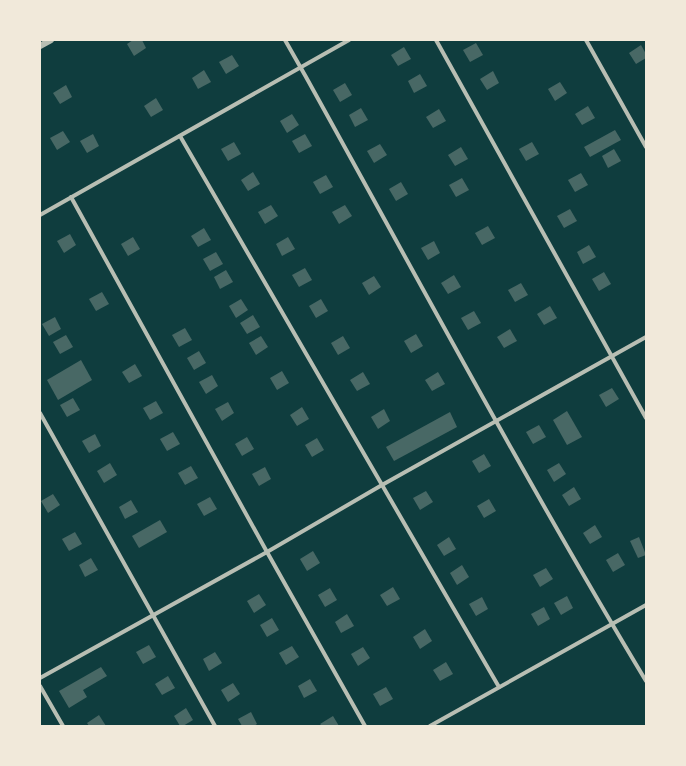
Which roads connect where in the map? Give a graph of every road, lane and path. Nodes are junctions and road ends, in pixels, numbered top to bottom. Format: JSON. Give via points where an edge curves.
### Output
{"nodes":[{"id":1,"x":51,"y":40,"type":"edge"},
{"id":2,"x":285,"y":40,"type":"edge"},
{"id":3,"x":348,"y":40,"type":"edge"},
{"id":4,"x":436,"y":40,"type":"edge"},
{"id":5,"x":586,"y":40,"type":"edge"},
{"id":6,"x":40,"y":46,"type":"edge"},
{"id":7,"x":301,"y":67,"type":"junction"},
{"id":8,"x":180,"y":136,"type":"junction"},
{"id":9,"x":646,"y":147,"type":"edge"},
{"id":10,"x":71,"y":197,"type":"junction"},
{"id":11,"x":40,"y":215,"type":"edge"},
{"id":12,"x":646,"y":337,"type":"edge"},
{"id":13,"x":611,"y":356,"type":"junction"},
{"id":14,"x":40,"y":413,"type":"edge"},
{"id":15,"x":646,"y":418,"type":"edge"},
{"id":16,"x":496,"y":421,"type":"junction"},
{"id":17,"x":382,"y":485,"type":"junction"},
{"id":18,"x":266,"y":552,"type":"junction"},
{"id":19,"x":646,"y":605,"type":"edge"},
{"id":20,"x":152,"y":615,"type":"junction"},
{"id":21,"x":612,"y":624,"type":"junction"},
{"id":22,"x":40,"y":678,"type":"edge"},
{"id":23,"x":646,"y":681,"type":"edge"},
{"id":24,"x":40,"y":686,"type":"edge"},
{"id":25,"x":499,"y":687,"type":"junction"},
{"id":26,"x":62,"y":726,"type":"edge"},
{"id":27,"x":215,"y":726,"type":"edge"},
{"id":28,"x":365,"y":726,"type":"edge"},
{"id":29,"x":430,"y":726,"type":"edge"}],
"edges":[{"from":1,"to":6,"type":"street"},
{"from":2,"to":7,"type":"street"},
{"from":3,"to":7,"type":"street"},
{"from":4,"to":13,"type":"street"},
{"from":5,"to":9,"type":"street"},
{"from":7,"to":8,"type":"street"},
{"from":7,"to":16,"type":"street"},
{"from":8,"to":10,"type":"street"},
{"from":8,"to":17,"type":"street"},
{"from":10,"to":11,"type":"street"},
{"from":10,"to":18,"type":"street"},
{"from":12,"to":13,"type":"street"},
{"from":13,"to":15,"type":"street"},
{"from":13,"to":16,"type":"street"},
{"from":14,"to":20,"type":"street"},
{"from":16,"to":17,"type":"street"},
{"from":16,"to":21,"type":"street"},
{"from":17,"to":18,"type":"street"},
{"from":17,"to":25,"type":"street"},
{"from":18,"to":20,"type":"street"},
{"from":18,"to":28,"type":"street"},
{"from":19,"to":21,"type":"street"},
{"from":20,"to":22,"type":"street"},
{"from":20,"to":27,"type":"street"},
{"from":21,"to":23,"type":"street"},
{"from":21,"to":25,"type":"street"},
{"from":24,"to":26,"type":"street"},
{"from":25,"to":29,"type":"street"}]}
